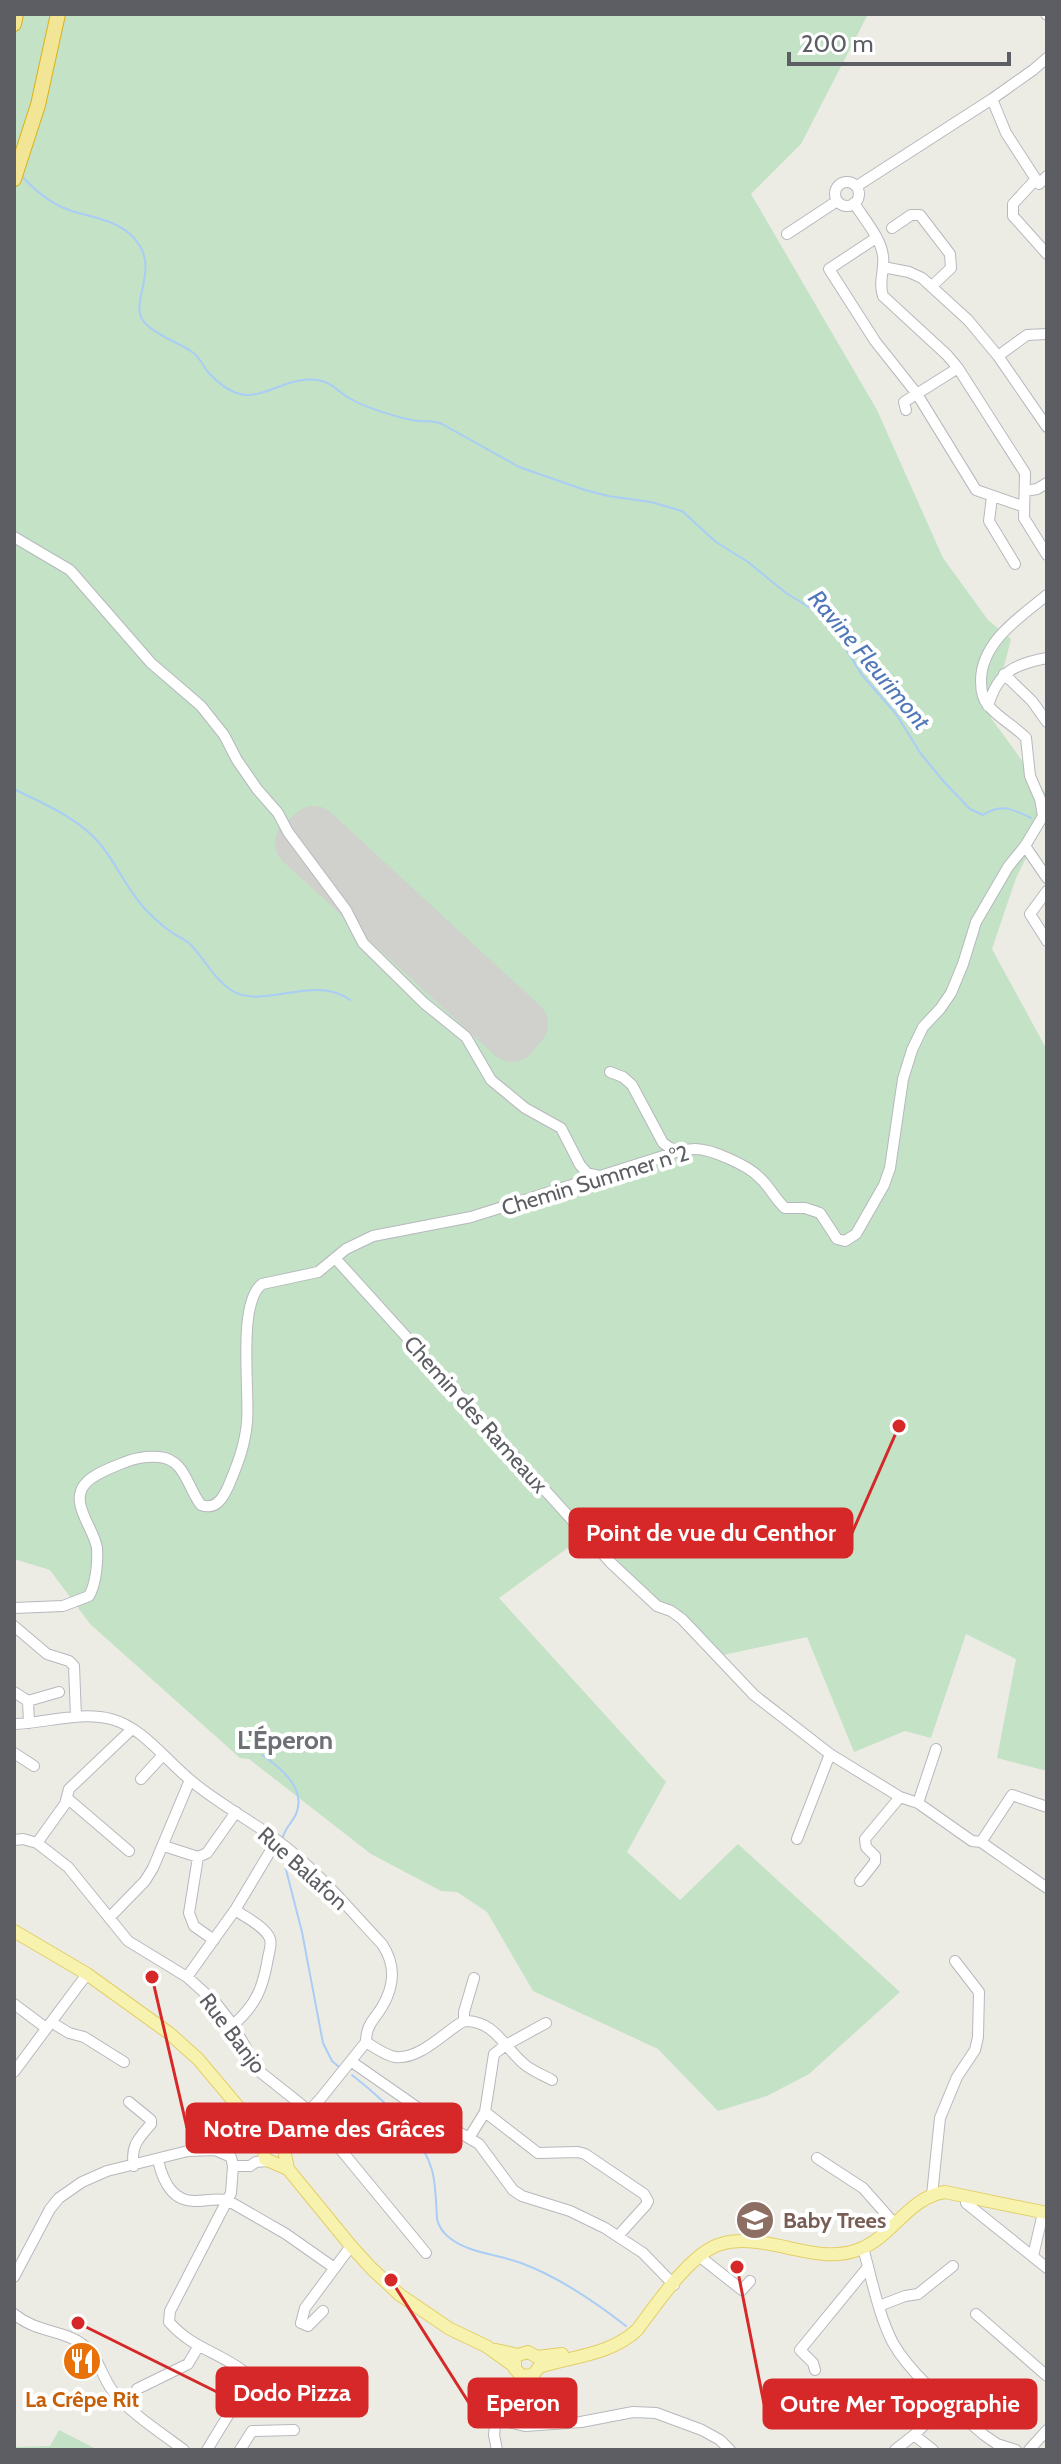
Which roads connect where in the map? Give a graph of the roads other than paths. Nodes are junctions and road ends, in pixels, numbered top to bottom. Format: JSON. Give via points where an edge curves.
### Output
{"nodes":[{"id":1,"x":16,"y":14,"type":"edge"},
{"id":2,"x":58,"y":14,"type":"edge"},
{"id":3,"x":14,"y":24,"type":"edge"},
{"id":4,"x":1047,"y":58,"type":"edge"},
{"id":5,"x":992,"y":99,"type":"junction"},
{"id":6,"x":1042,"y":178,"type":"edge"},
{"id":7,"x":14,"y":179,"type":"edge"},
{"id":8,"x":857,"y":186,"type":"junction"},
{"id":9,"x":837,"y":201,"type":"junction"},
{"id":10,"x":854,"y":203,"type":"junction"},
{"id":11,"x":892,"y":228,"type":"dead end"},
{"id":12,"x":787,"y":234,"type":"dead end"},
{"id":13,"x":876,"y":238,"type":"junction"},
{"id":14,"x":1047,"y":254,"type":"edge"},
{"id":15,"x":883,"y":267,"type":"junction"},
{"id":16,"x":932,"y":286,"type":"junction"},
{"id":17,"x":1047,"y":334,"type":"edge"},
{"id":18,"x":998,"y":356,"type":"junction"},
{"id":19,"x":958,"y":368,"type":"junction"},
{"id":20,"x":917,"y":394,"type":"junction"},
{"id":21,"x":906,"y":410,"type":"dead end"},
{"id":22,"x":1047,"y":427,"type":"edge"},
{"id":23,"x":1047,"y":483,"type":"edge"},
{"id":24,"x":1025,"y":491,"type":"junction"},
{"id":25,"x":992,"y":497,"type":"junction"},
{"id":26,"x":1022,"y":506,"type":"junction"},
{"id":27,"x":14,"y":537,"type":"edge"},
{"id":28,"x":1047,"y":555,"type":"edge"},
{"id":29,"x":1015,"y":564,"type":"dead end"},
{"id":30,"x":1047,"y":595,"type":"edge"},
{"id":31,"x":1047,"y":658,"type":"edge"},
{"id":32,"x":1004,"y":674,"type":"junction"},
{"id":33,"x":988,"y":706,"type":"junction"},
{"id":34,"x":1047,"y":722,"type":"edge"},
{"id":35,"x":1025,"y":846,"type":"junction"},
{"id":36,"x":1047,"y":878,"type":"edge"},
{"id":37,"x":1047,"y":891,"type":"edge"},
{"id":38,"x":1047,"y":941,"type":"edge"},
{"id":39,"x":610,"y":1072,"type":"dead end"},
{"id":40,"x":676,"y":1152,"type":"junction"},
{"id":41,"x":602,"y":1176,"type":"junction"},
{"id":42,"x":335,"y":1258,"type":"junction"},
{"id":43,"x":14,"y":1608,"type":"edge"},
{"id":44,"x":14,"y":1626,"type":"edge"},
{"id":45,"x":14,"y":1692,"type":"edge"},
{"id":46,"x":59,"y":1692,"type":"dead end"},
{"id":47,"x":28,"y":1701,"type":"junction"},
{"id":48,"x":76,"y":1717,"type":"junction"},
{"id":49,"x":29,"y":1723,"type":"junction"},
{"id":50,"x":14,"y":1724,"type":"edge"},
{"id":51,"x":132,"y":1729,"type":"junction"},
{"id":52,"x":936,"y":1749,"type":"dead end"},
{"id":53,"x":14,"y":1753,"type":"edge"},
{"id":54,"x":830,"y":1754,"type":"junction"},
{"id":55,"x":163,"y":1755,"type":"junction"},
{"id":56,"x":34,"y":1766,"type":"dead end"},
{"id":57,"x":141,"y":1779,"type":"dead end"},
{"id":58,"x":190,"y":1780,"type":"junction"},
{"id":59,"x":900,"y":1797,"type":"junction"},
{"id":60,"x":67,"y":1798,"type":"junction"},
{"id":61,"x":918,"y":1803,"type":"junction"},
{"id":62,"x":1047,"y":1807,"type":"edge"},
{"id":63,"x":236,"y":1812,"type":"junction"},
{"id":64,"x":797,"y":1839,"type":"dead end"},
{"id":65,"x":14,"y":1840,"type":"edge"},
{"id":66,"x":277,"y":1840,"type":"junction"},
{"id":67,"x":981,"y":1842,"type":"junction"},
{"id":68,"x":37,"y":1843,"type":"junction"},
{"id":69,"x":164,"y":1846,"type":"junction"},
{"id":70,"x":129,"y":1851,"type":"dead end"},
{"id":71,"x":198,"y":1857,"type":"junction"},
{"id":72,"x":860,"y":1881,"type":"dead end"},
{"id":73,"x":1047,"y":1888,"type":"edge"},
{"id":74,"x":235,"y":1910,"type":"junction"},
{"id":75,"x":109,"y":1918,"type":"junction"},
{"id":76,"x":14,"y":1931,"type":"edge"},
{"id":77,"x":214,"y":1940,"type":"junction"},
{"id":78,"x":955,"y":1961,"type":"dead end"},
{"id":79,"x":87,"y":1974,"type":"junction"},
{"id":80,"x":187,"y":1977,"type":"junction"},
{"id":81,"x":474,"y":1978,"type":"dead end"},
{"id":82,"x":16,"y":2008,"type":"edge"},
{"id":83,"x":464,"y":2021,"type":"junction"},
{"id":84,"x":546,"y":2023,"type":"dead end"},
{"id":85,"x":48,"y":2025,"type":"junction"},
{"id":86,"x":233,"y":2025,"type":"junction"},
{"id":87,"x":366,"y":2042,"type":"junction"},
{"id":88,"x":506,"y":2045,"type":"junction"},
{"id":89,"x":124,"y":2062,"type":"dead end"},
{"id":90,"x":352,"y":2062,"type":"junction"},
{"id":91,"x":14,"y":2072,"type":"edge"},
{"id":92,"x":552,"y":2080,"type":"dead end"},
{"id":93,"x":129,"y":2102,"type":"dead end"},
{"id":94,"x":308,"y":2110,"type":"junction"},
{"id":95,"x":485,"y":2112,"type":"junction"},
{"id":96,"x":469,"y":2138,"type":"junction"},
{"id":97,"x":273,"y":2151,"type":"junction"},
{"id":98,"x":817,"y":2158,"type":"dead end"},
{"id":99,"x":158,"y":2160,"type":"junction"},
{"id":100,"x":134,"y":2166,"type":"junction"},
{"id":101,"x":233,"y":2166,"type":"junction"},
{"id":102,"x":932,"y":2195,"type":"junction"},
{"id":103,"x":227,"y":2200,"type":"junction"},
{"id":104,"x":966,"y":2203,"type":"dead end"},
{"id":105,"x":1045,"y":2213,"type":"edge"},
{"id":106,"x":894,"y":2223,"type":"junction"},
{"id":107,"x":618,"y":2236,"type":"junction"},
{"id":108,"x":351,"y":2246,"type":"junction"},
{"id":109,"x":863,"y":2248,"type":"junction"},
{"id":110,"x":426,"y":2253,"type":"dead end"},
{"id":111,"x":699,"y":2256,"type":"junction"},
{"id":112,"x":1033,"y":2256,"type":"junction"},
{"id":113,"x":953,"y":2266,"type":"dead end"},
{"id":114,"x":333,"y":2267,"type":"junction"},
{"id":115,"x":868,"y":2267,"type":"junction"},
{"id":116,"x":1047,"y":2268,"type":"edge"},
{"id":117,"x":14,"y":2277,"type":"edge"},
{"id":118,"x":750,"y":2281,"type":"dead end"},
{"id":119,"x":674,"y":2285,"type":"junction"},
{"id":120,"x":879,"y":2306,"type":"junction"},
{"id":121,"x":323,"y":2311,"type":"dead end"},
{"id":122,"x":14,"y":2314,"type":"edge"},
{"id":123,"x":976,"y":2314,"type":"dead end"},
{"id":124,"x":198,"y":2347,"type":"junction"},
{"id":125,"x":538,"y":2362,"type":"junction"},
{"id":126,"x":519,"y":2368,"type":"junction"},
{"id":127,"x":815,"y":2370,"type":"dead end"},
{"id":128,"x":1047,"y":2376,"type":"edge"},
{"id":129,"x":137,"y":2389,"type":"dead end"},
{"id":130,"x":948,"y":2402,"type":"junction"},
{"id":131,"x":500,"y":2420,"type":"junction"},
{"id":132,"x":294,"y":2430,"type":"dead end"},
{"id":133,"x":1047,"y":2430,"type":"edge"},
{"id":134,"x":914,"y":2435,"type":"junction"},
{"id":135,"x":184,"y":2450,"type":"edge"},
{"id":136,"x":207,"y":2450,"type":"edge"},
{"id":137,"x":240,"y":2450,"type":"edge"},
{"id":138,"x":497,"y":2450,"type":"edge"},
{"id":139,"x":730,"y":2450,"type":"edge"},
{"id":140,"x":895,"y":2450,"type":"edge"},
{"id":141,"x":933,"y":2450,"type":"edge"},
{"id":142,"x":1016,"y":2450,"type":"edge"},
{"id":143,"x":1029,"y":2450,"type":"edge"}],
"edges":[{"from":1,"to":3,"type":"highway"},
{"from":2,"to":7,"type":"highway","via":[[38,105]]},
{"from":4,"to":5,"type":"street"},
{"from":5,"to":6,"type":"street","via":[[1006,133]]},
{"from":5,"to":8,"type":"street"},
{"from":6,"to":14,"type":"street","via":[[1013,204],[1013,216]]},
{"from":8,"to":9,"type":"street","via":[[848,181],[838,185]]},
{"from":8,"to":10,"type":"street"},
{"from":9,"to":10,"type":"street"},
{"from":9,"to":12,"type":"street"},
{"from":10,"to":13,"type":"street"},
{"from":11,"to":16,"type":"street","via":[[920,215],[950,254],[951,268]]},
{"from":13,"to":15,"type":"street"},
{"from":13,"to":20,"type":"street","via":[[829,269]]},
{"from":15,"to":16,"type":"street","via":[[909,272]]},
{"from":15,"to":19,"type":"street","via":[[883,296]]},
{"from":16,"to":18,"type":"street"},
{"from":17,"to":18,"type":"street","via":[[1027,335]]},
{"from":18,"to":22,"type":"street"},
{"from":19,"to":20,"type":"street"},
{"from":19,"to":24,"type":"street","via":[[1025,473]]},
{"from":20,"to":21,"type":"street","via":[[904,402]]},
{"from":20,"to":25,"type":"street","via":[[976,490]]},
{"from":23,"to":24,"type":"street"},
{"from":24,"to":26,"type":"street"},
{"from":25,"to":26,"type":"street"},
{"from":25,"to":29,"type":"street","via":[[989,521]]},
{"from":26,"to":28,"type":"street"},
{"from":27,"to":41,"type":"street","via":[[70,570],[151,663],[201,706],[346,910],[363,943],[466,1037],[491,1080],[561,1128],[580,1165],[587,1173]]},
{"from":30,"to":33,"type":"street","via":[[1007,628],[988,653],[981,677]]},
{"from":31,"to":32,"type":"street"},
{"from":32,"to":33,"type":"street"},
{"from":32,"to":34,"type":"street"},
{"from":33,"to":35,"type":"street","name":"Chemin Summer n°2","via":[[1026,738],[1030,776],[1043,816]]},
{"from":35,"to":36,"type":"street"},
{"from":35,"to":40,"type":"street","name":"Chemin Summer n°2","via":[[976,922],[951,993],[912,1050],[890,1168],[851,1238],[837,1239],[820,1213],[785,1208],[762,1179],[736,1162],[698,1149]]},
{"from":37,"to":38,"type":"street","via":[[1030,914]]},
{"from":39,"to":40,"type":"street","via":[[632,1085],[663,1143]]},
{"from":40,"to":41,"type":"street","name":"Chemin Summer n°2"},
{"from":41,"to":42,"type":"street","name":"Chemin Summer n°2","via":[[471,1217],[373,1236]]},
{"from":42,"to":43,"type":"street","name":"Chemin Summer n°2","via":[[318,1272],[256,1288],[248,1316],[244,1442],[219,1503],[201,1505],[170,1458],[146,1456],[94,1477],[79,1496],[97,1548],[94,1588],[89,1596],[63,1606]]},
{"from":42,"to":54,"type":"street","name":"Chemin des Rameaux","via":[[610,1562],[657,1606],[682,1619],[754,1695]]},
{"from":44,"to":48,"type":"street","via":[[47,1654],[74,1666]]},
{"from":45,"to":47,"type":"street"},
{"from":46,"to":47,"type":"street"},
{"from":47,"to":49,"type":"street"},
{"from":48,"to":49,"type":"street","name":"Rue Balafon"},
{"from":48,"to":51,"type":"street","name":"Rue Balafon","via":[[115,1720]]},
{"from":49,"to":50,"type":"street","name":"Rue Balafon"},
{"from":51,"to":55,"type":"street","name":"Rue Balafon"},
{"from":51,"to":60,"type":"street","via":[[69,1789]]},
{"from":52,"to":61,"type":"street"},
{"from":53,"to":56,"type":"street"},
{"from":54,"to":59,"type":"street","name":"Chemin des Rameaux"},
{"from":54,"to":64,"type":"street"},
{"from":55,"to":57,"type":"street"},
{"from":55,"to":58,"type":"street","name":"Rue Balafon"},
{"from":58,"to":63,"type":"street","name":"Rue Balafon"},
{"from":58,"to":69,"type":"street"},
{"from":59,"to":61,"type":"street","name":"Chemin des Rameaux"},
{"from":59,"to":72,"type":"street","via":[[865,1839],[875,1862]]},
{"from":60,"to":68,"type":"street"},
{"from":60,"to":70,"type":"street"},
{"from":61,"to":67,"type":"street","name":"Chemin des Rameaux"},
{"from":62,"to":67,"type":"street","via":[[1012,1795]]},
{"from":63,"to":66,"type":"street","name":"Rue Balafon"},
{"from":63,"to":71,"type":"street","via":[[207,1853]]},
{"from":65,"to":68,"type":"street"},
{"from":66,"to":74,"type":"street"},
{"from":66,"to":87,"type":"street","name":"Rue Balafon","via":[[327,1885],[389,1955],[390,1989],[366,2030]]},
{"from":67,"to":73,"type":"street","name":"Chemin des Rameaux"},
{"from":68,"to":75,"type":"street","name":"Rue Banjo","via":[[68,1867]]},
{"from":69,"to":71,"type":"street"},
{"from":69,"to":75,"type":"street","via":[[145,1881]]},
{"from":71,"to":77,"type":"street","via":[[189,1913],[194,1926]]},
{"from":74,"to":77,"type":"street"},
{"from":74,"to":86,"type":"street","via":[[264,1931],[271,1944],[255,2001]]},
{"from":75,"to":80,"type":"street","name":"Rue Banjo","via":[[128,1941]]},
{"from":76,"to":79,"type":"main road"},
{"from":77,"to":80,"type":"street"},
{"from":78,"to":102,"type":"street","via":[[979,1992],[978,2037],[940,2118]]},
{"from":79,"to":85,"type":"street"},
{"from":79,"to":97,"type":"main road","via":[[188,2050]]},
{"from":80,"to":86,"type":"street","name":"Rue Banjo"},
{"from":81,"to":83,"type":"street"},
{"from":82,"to":85,"type":"street"},
{"from":83,"to":87,"type":"street","via":[[407,2056],[390,2055]]},
{"from":83,"to":88,"type":"street","via":[[486,2024]]},
{"from":84,"to":88,"type":"street"},
{"from":85,"to":89,"type":"street","via":[[84,2037]]},
{"from":85,"to":91,"type":"street"},
{"from":86,"to":94,"type":"street","name":"Rue Banjo","via":[[259,2071]]},
{"from":87,"to":90,"type":"street","name":"Rue Balafon"},
{"from":88,"to":92,"type":"street","via":[[524,2064]]},
{"from":88,"to":95,"type":"street","via":[[494,2054]]},
{"from":90,"to":94,"type":"street","name":"Rue Balafon"},
{"from":90,"to":96,"type":"street"},
{"from":93,"to":100,"type":"street","via":[[151,2120],[135,2142]]},
{"from":94,"to":97,"type":"street","name":"Rue Balafon"},
{"from":94,"to":110,"type":"street","name":"Rue Banjo"},
{"from":95,"to":96,"type":"street"},
{"from":95,"to":107,"type":"street","via":[[538,2153],[585,2154],[644,2194],[646,2205]]},
{"from":96,"to":107,"type":"street","via":[[522,2196],[570,2211]]},
{"from":97,"to":101,"type":"street","via":[[250,2166]]},
{"from":97,"to":108,"type":"main road"},
{"from":98,"to":106,"type":"street","via":[[863,2188]]},
{"from":99,"to":100,"type":"street"},
{"from":99,"to":101,"type":"street","via":[[215,2150],[231,2157]]},
{"from":99,"to":103,"type":"street","via":[[171,2192],[189,2202]]},
{"from":100,"to":117,"type":"street","via":[[107,2171],[59,2198]]},
{"from":101,"to":103,"type":"street"},
{"from":102,"to":105,"type":"main road","via":[[952,2192]]},
{"from":102,"to":106,"type":"main road"},
{"from":103,"to":114,"type":"street"},
{"from":103,"to":124,"type":"street","via":[[170,2311],[169,2322]]},
{"from":104,"to":112,"type":"street"},
{"from":105,"to":112,"type":"street"},
{"from":106,"to":109,"type":"main road"},
{"from":107,"to":119,"type":"street"},
{"from":108,"to":114,"type":"street"},
{"from":108,"to":126,"type":"main road","via":[[400,2295]]},
{"from":109,"to":111,"type":"main road","via":[[836,2255],[742,2241],[718,2244]]},
{"from":109,"to":115,"type":"street"},
{"from":111,"to":118,"type":"street","via":[[742,2290]]},
{"from":111,"to":119,"type":"main road"},
{"from":112,"to":116,"type":"street"},
{"from":113,"to":120,"type":"street","via":[[918,2294]]},
{"from":114,"to":121,"type":"street","via":[[301,2323],[308,2326]]},
{"from":115,"to":120,"type":"street"},
{"from":115,"to":127,"type":"street","via":[[800,2350]]},
{"from":119,"to":125,"type":"main road","via":[[623,2341]]},
{"from":120,"to":130,"type":"street","via":[[900,2354]]},
{"from":122,"to":135,"type":"street","via":[[33,2327],[84,2345],[122,2401]]},
{"from":123,"to":128,"type":"street"},
{"from":124,"to":129,"type":"street","via":[[188,2364]]},
{"from":124,"to":136,"type":"street","via":[[236,2366],[245,2377]]},
{"from":125,"to":126,"type":"main road","via":[[535,2373]]},
{"from":125,"to":126,"type":"main road","via":[[528,2352]]},
{"from":126,"to":131,"type":"street","via":[[500,2403]]},
{"from":130,"to":134,"type":"street"},
{"from":130,"to":142,"type":"street","via":[[984,2435]]},
{"from":131,"to":138,"type":"street","via":[[494,2435]]},
{"from":131,"to":139,"type":"street","via":[[525,2426],[656,2413],[702,2430]]},
{"from":132,"to":137,"type":"street","via":[[252,2431]]},
{"from":133,"to":143,"type":"street"},
{"from":134,"to":140,"type":"street"},
{"from":134,"to":141,"type":"street"}]}
